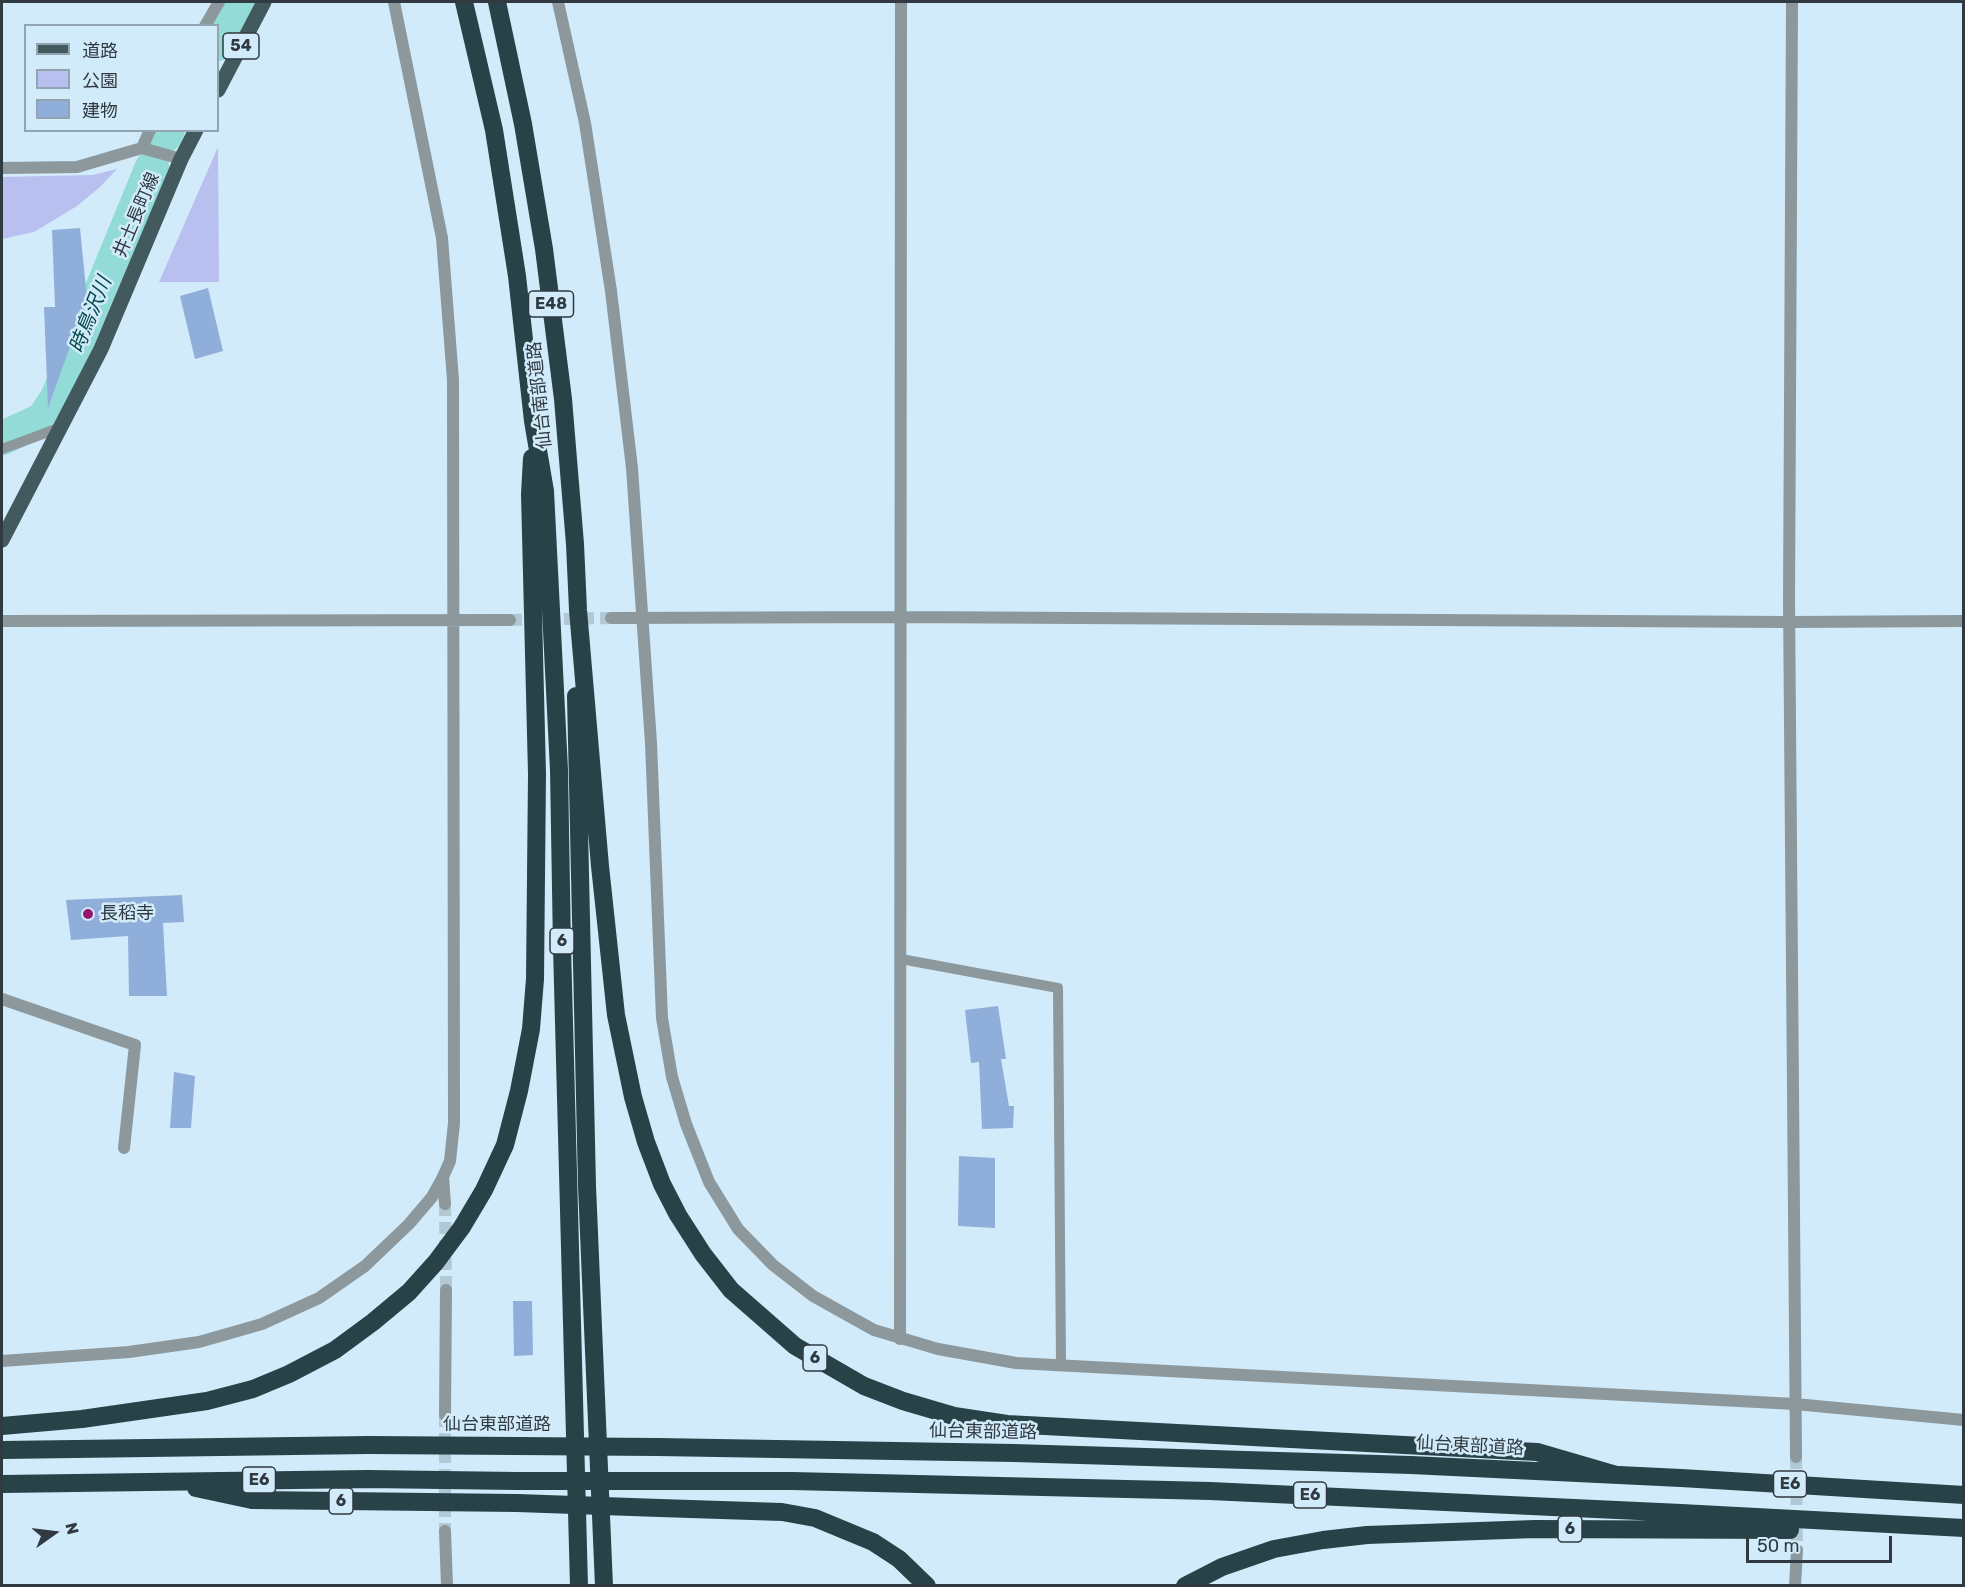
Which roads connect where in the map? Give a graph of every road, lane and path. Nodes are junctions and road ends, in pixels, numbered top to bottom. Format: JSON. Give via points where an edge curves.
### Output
{"nodes":[{"id":1,"x":219,"y":2,"type":"edge"},
{"id":2,"x":264,"y":2,"type":"edge"},
{"id":3,"x":394,"y":2,"type":"edge"},
{"id":4,"x":464,"y":2,"type":"edge"},
{"id":5,"x":497,"y":2,"type":"edge"},
{"id":6,"x":558,"y":2,"type":"edge"},
{"id":7,"x":900,"y":2,"type":"edge"},
{"id":8,"x":1792,"y":2,"type":"edge"},
{"id":9,"x":206,"y":24,"type":"edge"},
{"id":10,"x":219,"y":88,"type":"edge"},
{"id":11,"x":149,"y":132,"type":"edge"},
{"id":12,"x":195,"y":132,"type":"edge"},
{"id":13,"x":141,"y":148,"type":"junction"},
{"id":14,"x":181,"y":159,"type":"junction"},
{"id":15,"x":2,"y":168,"type":"edge"},
{"id":16,"x":533,"y":421,"type":"junction"},
{"id":17,"x":60,"y":428,"type":"junction"},
{"id":18,"x":2,"y":449,"type":"edge"},
{"id":19,"x":2,"y":540,"type":"edge"},
{"id":20,"x":578,"y":610,"type":"junction"},
{"id":21,"x":901,"y":617,"type":"junction"},
{"id":22,"x":611,"y":618,"type":"tunnel mouth"},
{"id":23,"x":644,"y":618,"type":"junction"},
{"id":24,"x":454,"y":619,"type":"junction"},
{"id":25,"x":510,"y":620,"type":"tunnel mouth"},
{"id":26,"x":2,"y":621,"type":"edge"},
{"id":27,"x":1964,"y":621,"type":"edge"},
{"id":28,"x":1789,"y":622,"type":"junction"},
{"id":29,"x":900,"y":959,"type":"junction"},
{"id":30,"x":2,"y":999,"type":"edge"},
{"id":31,"x":124,"y":1148,"type":"dead end"},
{"id":32,"x":443,"y":1177,"type":"junction"},
{"id":33,"x":444,"y":1204,"type":"tunnel mouth"},
{"id":34,"x":446,"y":1290,"type":"tunnel mouth"},
{"id":35,"x":900,"y":1339,"type":"junction"},
{"id":36,"x":2,"y":1361,"type":"edge"},
{"id":37,"x":1061,"y":1365,"type":"junction"},
{"id":38,"x":1796,"y":1404,"type":"junction"},
{"id":39,"x":445,"y":1415,"type":"tunnel mouth"},
{"id":40,"x":1964,"y":1420,"type":"edge"},
{"id":41,"x":2,"y":1426,"type":"edge"},
{"id":42,"x":2,"y":1450,"type":"edge"},
{"id":43,"x":1796,"y":1457,"type":"tunnel mouth"},
{"id":44,"x":1616,"y":1475,"type":"junction"},
{"id":45,"x":167,"y":1481,"type":"junction"},
{"id":46,"x":2,"y":1484,"type":"edge"},
{"id":47,"x":1964,"y":1495,"type":"edge"},
{"id":48,"x":1963,"y":1528,"type":"edge"},
{"id":49,"x":446,"y":1531,"type":"tunnel mouth"},
{"id":50,"x":1797,"y":1550,"type":"tunnel mouth"},
{"id":51,"x":447,"y":1586,"type":"edge"},
{"id":52,"x":579,"y":1586,"type":"edge"},
{"id":53,"x":604,"y":1586,"type":"edge"},
{"id":54,"x":927,"y":1586,"type":"edge"},
{"id":55,"x":1185,"y":1586,"type":"edge"},
{"id":56,"x":1795,"y":1586,"type":"edge"}],
"edges":[{"from":1,"to":9,"type":"street"},
{"from":2,"to":10,"type":"main road","number":"54"},
{"from":3,"to":24,"type":"street","via":[[442,238],[453,380]]},
{"from":4,"to":16,"type":"highway","name":"仙台南部道路","number":"E48","via":[[494,130],[517,276]]},
{"from":5,"to":20,"type":"highway","name":"仙台南部道路","number":"E48","via":[[544,249],[564,410]]},
{"from":6,"to":23,"type":"street","via":[[585,123],[611,291],[632,468]]},
{"from":7,"to":21,"type":"street"},
{"from":8,"to":28,"type":"street"},
{"from":11,"to":13,"type":"street"},
{"from":12,"to":14,"type":"main road","name":"井土長町線"},
{"from":13,"to":14,"type":"street"},
{"from":13,"to":15,"type":"street","via":[[77,167]]},
{"from":14,"to":17,"type":"main road","name":"井土長町線","via":[[101,349]]},
{"from":16,"to":41,"type":"highway","number":"6","via":[[530,494],[537,774],[535,979],[531,1029],[519,1091],[505,1145],[484,1190],[462,1227],[409,1292],[335,1350],[289,1374],[207,1401]]},
{"from":16,"to":52,"type":"highway","number":"6","via":[[545,491],[559,771]]},
{"from":17,"to":18,"type":"lane"},
{"from":17,"to":19,"type":"main road","name":"井土長町線"},
{"from":20,"to":44,"type":"highway","number":"6","via":[[616,1015],[633,1096],[650,1153],[678,1215],[730,1290],[761,1318],[795,1346],[864,1386],[954,1416],[1007,1424],[1536,1452]]},
{"from":20,"to":53,"type":"highway","number":"6","via":[[575,737],[588,1209]]},
{"from":21,"to":23,"type":"street"},
{"from":21,"to":28,"type":"street"},
{"from":21,"to":29,"type":"street"},
{"from":22,"to":23,"type":"street"},
{"from":23,"to":35,"type":"street","via":[[662,1018],[672,1077],[686,1124],[710,1182],[738,1229],[773,1265],[813,1296],[874,1330]]},
{"from":24,"to":25,"type":"street"},
{"from":24,"to":26,"type":"street"},
{"from":24,"to":32,"type":"street","via":[[454,1123],[450,1161]]},
{"from":27,"to":28,"type":"street"},
{"from":28,"to":38,"type":"street"},
{"from":29,"to":35,"type":"street"},
{"from":29,"to":37,"type":"lane","via":[[1058,988]]},
{"from":30,"to":31,"type":"street","via":[[135,1045]]},
{"from":32,"to":33,"type":"street"},
{"from":32,"to":36,"type":"street","via":[[409,1224],[365,1266],[319,1298],[262,1324],[200,1342],[141,1351]]},
{"from":34,"to":39,"type":"street"},
{"from":35,"to":37,"type":"street","via":[[1016,1363]]},
{"from":37,"to":38,"type":"street"},
{"from":38,"to":40,"type":"street"},
{"from":38,"to":43,"type":"street"},
{"from":42,"to":44,"type":"highway","name":"仙台東部道路","number":"E6","bridge":true,"via":[[345,1445],[791,1448],[1235,1459]]},
{"from":44,"to":47,"type":"highway","name":"仙台東部道路","number":"E6"},
{"from":45,"to":46,"type":"highway","number":"E6"},
{"from":45,"to":48,"type":"highway","number":"E6","bridge":true,"via":[[792,1481],[1210,1491]]},
{"from":45,"to":54,"type":"highway","number":"6","bridge":true,"via":[[252,1500],[782,1512],[815,1518],[873,1542],[899,1558]]},
{"from":48,"to":55,"type":"highway","number":"6","via":[[1535,1529],[1367,1535],[1274,1549],[1222,1567]]},
{"from":49,"to":51,"type":"street"},
{"from":50,"to":56,"type":"street"}]}
